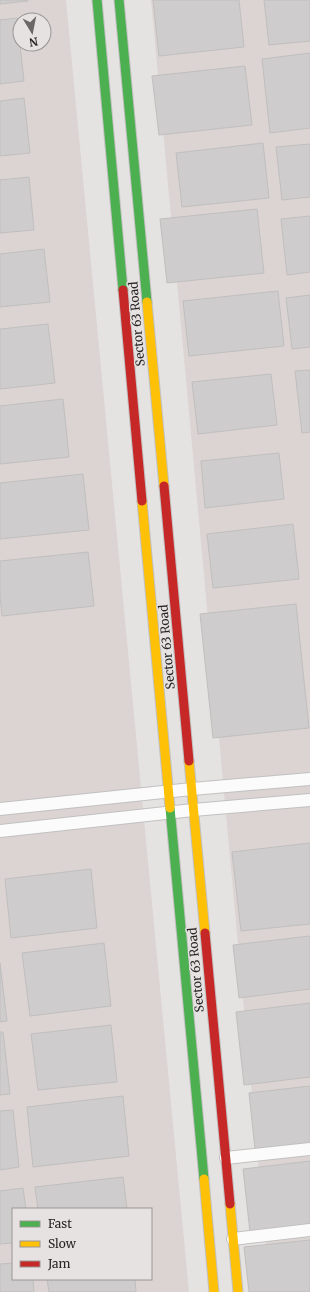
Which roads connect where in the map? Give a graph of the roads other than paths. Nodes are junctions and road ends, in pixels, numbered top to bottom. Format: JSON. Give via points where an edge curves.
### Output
{"nodes":[{"id":1,"x":97,"y":0,"type":"edge"},
{"id":2,"x":119,"y":0,"type":"edge"},
{"id":3,"x":310,"y":779,"type":"edge"},
{"id":4,"x":192,"y":789,"type":"junction"},
{"id":5,"x":168,"y":792,"type":"junction"},
{"id":6,"x":310,"y":800,"type":"edge"},
{"id":7,"x":0,"y":809,"type":"edge"},
{"id":8,"x":193,"y":810,"type":"junction"},
{"id":9,"x":170,"y":813,"type":"junction"},
{"id":10,"x":0,"y":831,"type":"edge"},
{"id":11,"x":310,"y":1149,"type":"edge"},
{"id":12,"x":226,"y":1158,"type":"junction"},
{"id":13,"x":310,"y":1230,"type":"edge"},
{"id":14,"x":233,"y":1239,"type":"junction"},
{"id":15,"x":214,"y":1292,"type":"edge"},
{"id":16,"x":238,"y":1292,"type":"edge"}],
"edges":[{"from":1,"to":5,"type":"street","name":"Sector 63 Road"},
{"from":2,"to":4,"type":"street","name":"Sector 63 Road"},
{"from":3,"to":4,"type":"lane"},
{"from":4,"to":5,"type":"lane"},
{"from":4,"to":8,"type":"street","name":"Sector 63 Road"},
{"from":5,"to":7,"type":"lane"},
{"from":5,"to":9,"type":"street","name":"Sector 63 Road"},
{"from":6,"to":8,"type":"lane"},
{"from":8,"to":9,"type":"lane"},
{"from":8,"to":12,"type":"street","name":"Sector 63 Road"},
{"from":9,"to":10,"type":"lane"},
{"from":9,"to":15,"type":"street","name":"Sector 63 Road"},
{"from":11,"to":12,"type":"lane"},
{"from":12,"to":14,"type":"street","name":"Sector 63 Road"},
{"from":13,"to":14,"type":"lane"},
{"from":14,"to":16,"type":"street","name":"Sector 63 Road"}]}
